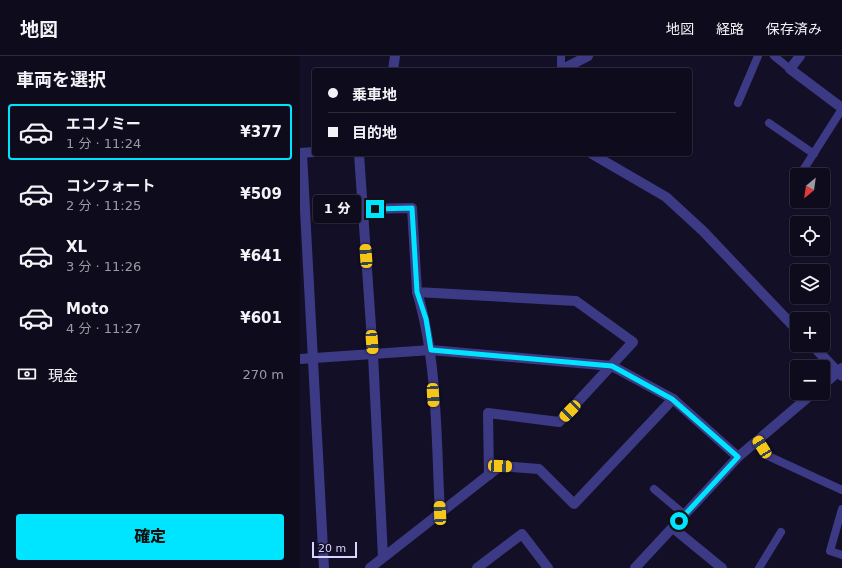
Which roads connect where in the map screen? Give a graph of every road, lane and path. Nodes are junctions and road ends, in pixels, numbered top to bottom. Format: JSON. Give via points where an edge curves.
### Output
{"nodes":[{"id":1,"x":395,"y":56,"type":"edge"},
{"id":2,"x":561,"y":56,"type":"edge"},
{"id":3,"x":588,"y":56,"type":"edge"},
{"id":4,"x":758,"y":56,"type":"edge"},
{"id":5,"x":774,"y":56,"type":"edge"},
{"id":6,"x":800,"y":56,"type":"edge"},
{"id":7,"x":393,"y":68,"type":"edge"},
{"id":8,"x":561,"y":68,"type":"edge"},
{"id":9,"x":565,"y":68,"type":"edge"},
{"id":10,"x":790,"y":69,"type":"junction"},
{"id":11,"x":738,"y":103,"type":"dead end"},
{"id":12,"x":842,"y":108,"type":"edge"},
{"id":13,"x":769,"y":123,"type":"dead end"},
{"id":14,"x":312,"y":152,"type":"edge"},
{"id":15,"x":301,"y":153,"type":"edge"},
{"id":16,"x":814,"y":154,"type":"junction"},
{"id":17,"x":359,"y":156,"type":"edge"},
{"id":18,"x":595,"y":156,"type":"edge"},
{"id":19,"x":805,"y":168,"type":"edge"},
{"id":20,"x":363,"y":209,"type":"junction"},
{"id":21,"x":417,"y":292,"type":"junction"},
{"id":22,"x":790,"y":323,"type":"edge"},
{"id":23,"x":431,"y":350,"type":"junction"},
{"id":24,"x":820,"y":352,"type":"edge"},
{"id":25,"x":373,"y":355,"type":"junction"},
{"id":26,"x":313,"y":358,"type":"junction"},
{"id":27,"x":300,"y":359,"type":"edge"},
{"id":28,"x":612,"y":366,"type":"junction"},
{"id":29,"x":841,"y":372,"type":"edge"},
{"id":30,"x":830,"y":379,"type":"edge"},
{"id":31,"x":672,"y":399,"type":"junction"},
{"id":32,"x":805,"y":400,"type":"edge"},
{"id":33,"x":757,"y":440,"type":"junction"},
{"id":34,"x":738,"y":457,"type":"junction"},
{"id":35,"x":489,"y":475,"type":"junction"},
{"id":36,"x":654,"y":489,"type":"dead end"},
{"id":37,"x":842,"y":490,"type":"edge"},
{"id":38,"x":842,"y":509,"type":"edge"},
{"id":39,"x":440,"y":513,"type":"junction"},
{"id":40,"x":685,"y":514,"type":"junction"},
{"id":41,"x":673,"y":528,"type":"junction"},
{"id":42,"x":781,"y":532,"type":"dead end"},
{"id":43,"x":842,"y":555,"type":"edge"},
{"id":44,"x":383,"y":558,"type":"junction"},
{"id":45,"x":324,"y":568,"type":"edge"},
{"id":46,"x":370,"y":568,"type":"edge"},
{"id":47,"x":477,"y":568,"type":"edge"},
{"id":48,"x":548,"y":568,"type":"edge"},
{"id":49,"x":635,"y":568,"type":"edge"},
{"id":50,"x":722,"y":568,"type":"edge"},
{"id":51,"x":759,"y":568,"type":"edge"}],
"edges":[{"from":1,"to":7,"type":"street"},
{"from":2,"to":8,"type":"lane"},
{"from":3,"to":9,"type":"street"},
{"from":4,"to":11,"type":"lane"},
{"from":5,"to":10,"type":"lane"},
{"from":6,"to":10,"type":"street"},
{"from":10,"to":12,"type":"street"},
{"from":12,"to":16,"type":"lane"},
{"from":13,"to":16,"type":"lane"},
{"from":14,"to":15,"type":"street"},
{"from":15,"to":26,"type":"street"},
{"from":16,"to":19,"type":"lane"},
{"from":17,"to":20,"type":"street"},
{"from":18,"to":22,"type":"street","via":[[666,197],[703,231]]},
{"from":20,"to":21,"type":"street","via":[[412,208]]},
{"from":20,"to":25,"type":"street"},
{"from":21,"to":23,"type":"street","via":[[426,319]]},
{"from":21,"to":28,"type":"street","via":[[576,301],[633,342]]},
{"from":23,"to":25,"type":"street"},
{"from":23,"to":28,"type":"street"},
{"from":23,"to":39,"type":"street"},
{"from":24,"to":29,"type":"street"},
{"from":25,"to":26,"type":"street"},
{"from":25,"to":44,"type":"street"},
{"from":26,"to":27,"type":"street"},
{"from":26,"to":45,"type":"street"},
{"from":28,"to":31,"type":"street"},
{"from":28,"to":35,"type":"street","via":[[559,422],[488,413]]},
{"from":29,"to":30,"type":"street"},
{"from":31,"to":34,"type":"street"},
{"from":31,"to":35,"type":"street","via":[[574,504],[539,468],[500,466]]},
{"from":32,"to":33,"type":"street"},
{"from":33,"to":34,"type":"street"},
{"from":33,"to":37,"type":"lane","via":[[766,454]]},
{"from":34,"to":40,"type":"street"},
{"from":35,"to":39,"type":"street"},
{"from":36,"to":40,"type":"lane"},
{"from":38,"to":43,"type":"lane","via":[[830,551]]},
{"from":39,"to":44,"type":"street"},
{"from":40,"to":41,"type":"street"},
{"from":41,"to":49,"type":"street"},
{"from":41,"to":50,"type":"street"},
{"from":42,"to":51,"type":"lane"},
{"from":44,"to":46,"type":"street"},
{"from":47,"to":48,"type":"street","via":[[522,534]]}]}
